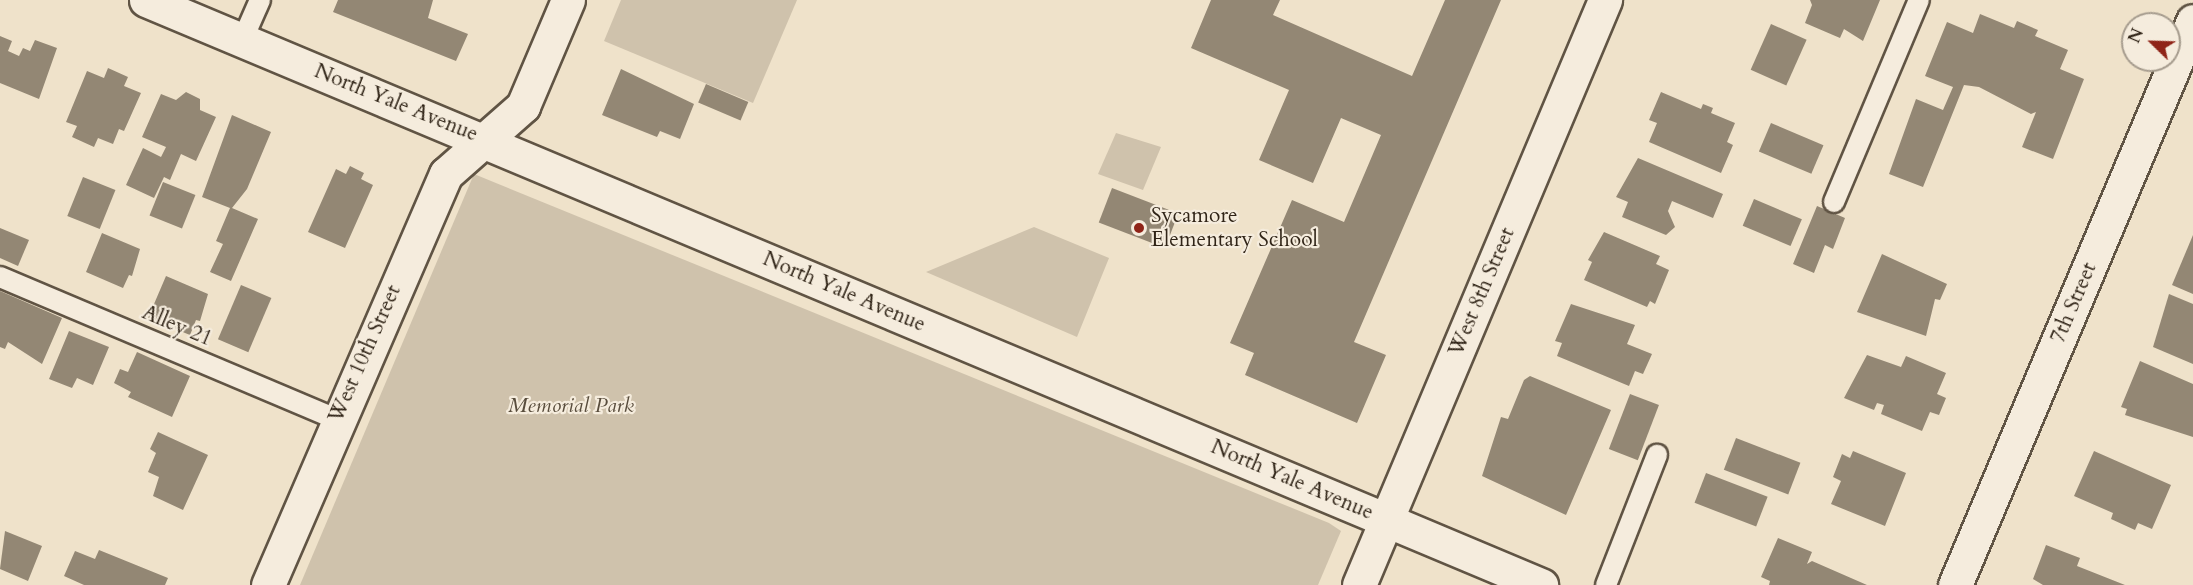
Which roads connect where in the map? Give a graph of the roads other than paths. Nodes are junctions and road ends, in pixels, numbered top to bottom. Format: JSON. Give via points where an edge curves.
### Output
{"nodes":[{"id":1,"x":146,"y":0,"type":"edge"},
{"id":2,"x":260,"y":0,"type":"edge"},
{"id":3,"x":568,"y":0,"type":"edge"},
{"id":4,"x":1605,"y":0,"type":"edge"},
{"id":5,"x":1919,"y":0,"type":"edge"},
{"id":6,"x":2193,"y":21,"type":"edge"},
{"id":7,"x":242,"y":41,"type":"junction"},
{"id":8,"x":488,"y":141,"type":"junction"},
{"id":9,"x":1834,"y":202,"type":"dead end"},
{"id":10,"x":0,"y":277,"type":"edge"},
{"id":11,"x":336,"y":419,"type":"junction"},
{"id":12,"x":1657,"y":455,"type":"dead end"},
{"id":13,"x":1386,"y":519,"type":"junction"},
{"id":14,"x":268,"y":585,"type":"edge"},
{"id":15,"x":1359,"y":585,"type":"edge"},
{"id":16,"x":1541,"y":585,"type":"edge"},
{"id":17,"x":1606,"y":585,"type":"edge"},
{"id":18,"x":1954,"y":585,"type":"edge"}],
"edges":[{"from":1,"to":7,"type":"street","name":"North Yale Avenue"},
{"from":2,"to":7,"type":"lane"},
{"from":3,"to":8,"type":"street","name":"West 10th Street","via":[[524,106]]},
{"from":4,"to":13,"type":"street","name":"West 8th Street"},
{"from":5,"to":9,"type":"lane"},
{"from":6,"to":18,"type":"street","name":"7th Street"},
{"from":7,"to":8,"type":"street","name":"North Yale Avenue"},
{"from":8,"to":11,"type":"street","name":"West 10th Street","via":[[446,174]]},
{"from":8,"to":13,"type":"street","name":"North Yale Avenue"},
{"from":10,"to":11,"type":"lane","name":"Alley 21"},
{"from":11,"to":14,"type":"street","name":"West 10th Street"},
{"from":12,"to":17,"type":"lane"},
{"from":13,"to":15,"type":"street","name":"West 8th Street"},
{"from":13,"to":16,"type":"street","name":"North Yale Avenue"}]}
